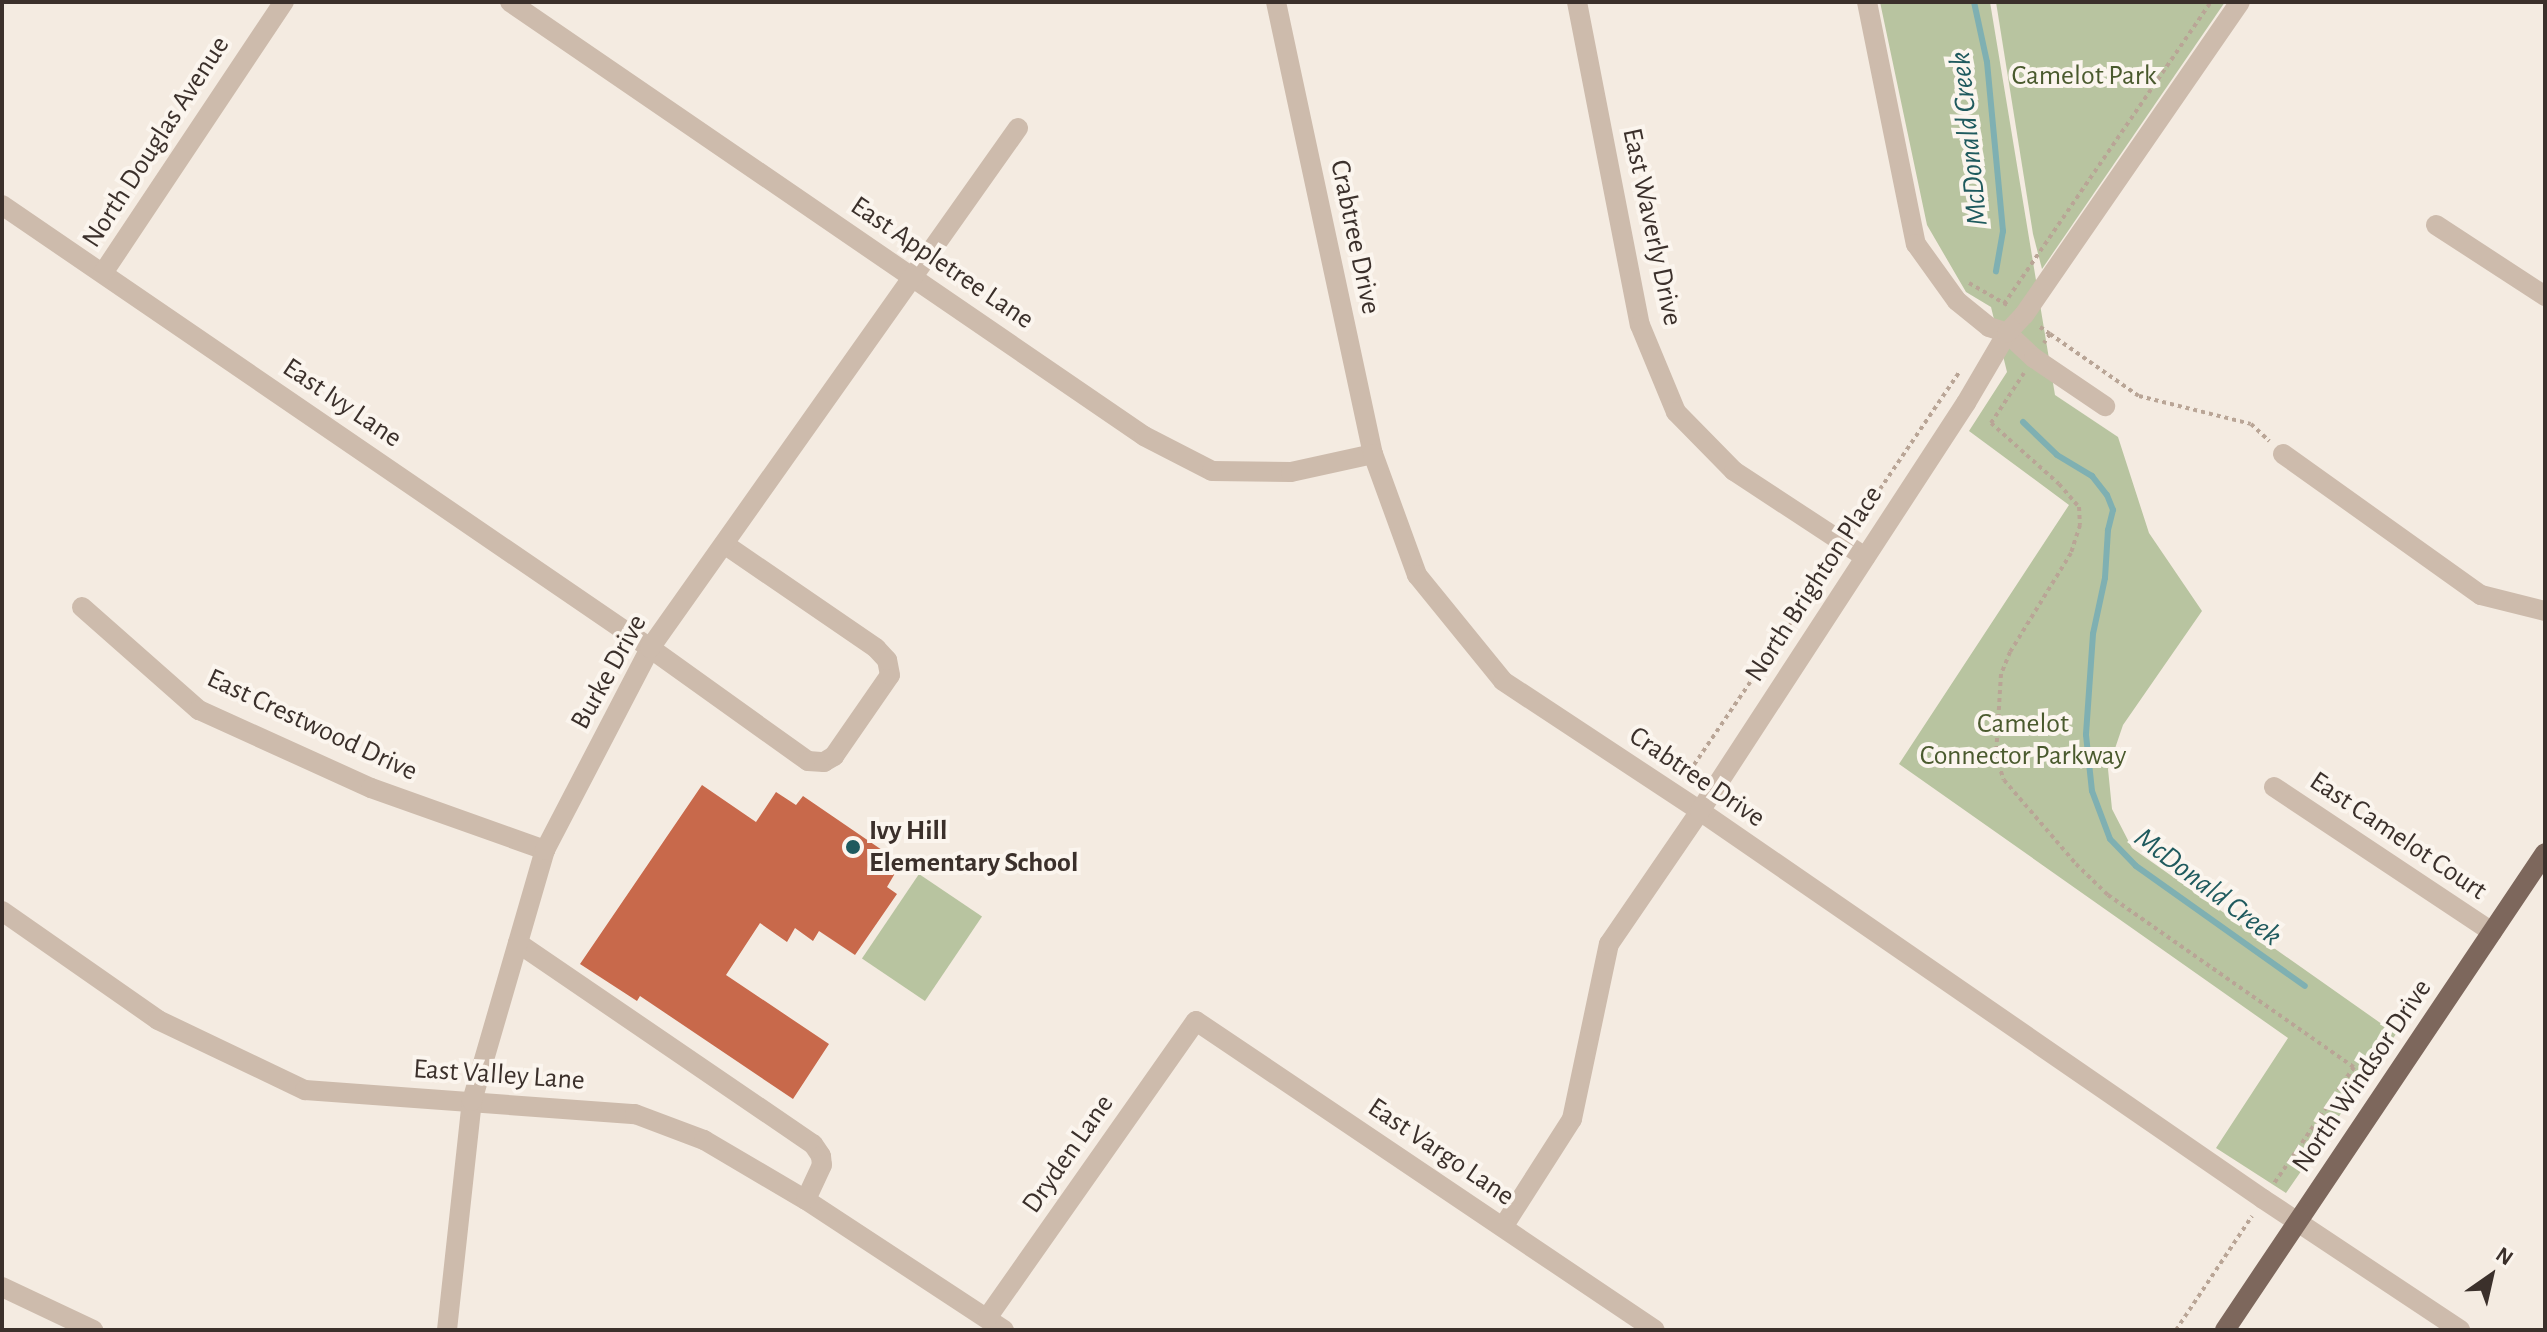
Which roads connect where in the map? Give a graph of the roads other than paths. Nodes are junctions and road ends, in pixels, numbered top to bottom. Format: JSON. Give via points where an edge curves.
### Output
{"nodes":[{"id":1,"x":284,"y":2,"type":"edge"},
{"id":2,"x":510,"y":2,"type":"edge"},
{"id":3,"x":1276,"y":2,"type":"edge"},
{"id":4,"x":1577,"y":2,"type":"edge"},
{"id":5,"x":1867,"y":2,"type":"edge"},
{"id":6,"x":2240,"y":2,"type":"edge"},
{"id":7,"x":1018,"y":128,"type":"dead end"},
{"id":8,"x":2,"y":205,"type":"edge"},
{"id":9,"x":2436,"y":225,"type":"dead end"},
{"id":10,"x":103,"y":273,"type":"junction"},
{"id":11,"x":914,"y":276,"type":"junction"},
{"id":12,"x":2545,"y":296,"type":"edge"},
{"id":13,"x":1998,"y":330,"type":"junction"},
{"id":14,"x":2105,"y":406,"type":"dead end"},
{"id":15,"x":1373,"y":454,"type":"junction"},
{"id":16,"x":2283,"y":454,"type":"road end"},
{"id":17,"x":724,"y":544,"type":"junction"},
{"id":18,"x":1865,"y":557,"type":"junction"},
{"id":19,"x":82,"y":607,"type":"dead end"},
{"id":20,"x":2545,"y":611,"type":"edge"},
{"id":21,"x":650,"y":648,"type":"junction"},
{"id":22,"x":2274,"y":787,"type":"dead end"},
{"id":23,"x":1700,"y":811,"type":"junction"},
{"id":24,"x":545,"y":850,"type":"junction"},
{"id":25,"x":2545,"y":853,"type":"edge"},
{"id":26,"x":2,"y":911,"type":"edge"},
{"id":27,"x":2492,"y":932,"type":"junction"},
{"id":28,"x":518,"y":943,"type":"junction"},
{"id":29,"x":1196,"y":1021,"type":"joint"},
{"id":30,"x":472,"y":1101,"type":"junction"},
{"id":31,"x":806,"y":1200,"type":"junction"},
{"id":32,"x":2297,"y":1222,"type":"junction"},
{"id":33,"x":1503,"y":1227,"type":"junction"},
{"id":34,"x":2,"y":1287,"type":"edge"},
{"id":35,"x":995,"y":1324,"type":"edge"},
{"id":36,"x":93,"y":1330,"type":"edge"},
{"id":37,"x":447,"y":1330,"type":"edge"},
{"id":38,"x":1655,"y":1330,"type":"edge"},
{"id":39,"x":2225,"y":1330,"type":"edge"},
{"id":40,"x":2460,"y":1330,"type":"edge"}],
"edges":[{"from":1,"to":10,"type":"street","name":"North Douglas Avenue"},
{"from":2,"to":11,"type":"street","name":"East Appletree Lane"},
{"from":3,"to":15,"type":"street","name":"Crabtree Drive"},
{"from":4,"to":18,"type":"street","name":"East Waverly Drive","via":[[1640,325],[1676,412],[1734,471]]},
{"from":5,"to":13,"type":"street","via":[[1916,244],[1957,301]]},
{"from":6,"to":13,"type":"street","name":"North Brighton Place","via":[[2024,315]]},
{"from":7,"to":11,"type":"street","name":"Burke Drive"},
{"from":8,"to":10,"type":"street","name":"East Ivy Lane"},
{"from":9,"to":12,"type":"street"},
{"from":10,"to":21,"type":"street","name":"East Ivy Lane"},
{"from":11,"to":15,"type":"street","name":"East Appletree Lane","via":[[1144,436],[1212,471],[1291,472]]},
{"from":11,"to":17,"type":"street","name":"Burke Drive"},
{"from":13,"to":14,"type":"street"},
{"from":13,"to":18,"type":"street","name":"North Brighton Place","via":[[1966,403]]},
{"from":15,"to":23,"type":"street","name":"Crabtree Drive","via":[[1417,575],[1503,681]]},
{"from":16,"to":20,"type":"street","via":[[2481,595]]},
{"from":17,"to":21,"type":"street","name":"Burke Drive"},
{"from":17,"to":21,"type":"street","name":"East Ivy Lane","via":[[887,660],[890,675],[834,756],[824,762],[808,761]]},
{"from":18,"to":23,"type":"street","name":"North Brighton Place"},
{"from":19,"to":24,"type":"street","name":"East Crestwood Drive","via":[[199,710],[371,788]]},
{"from":21,"to":24,"type":"street","name":"Burke Drive"},
{"from":22,"to":27,"type":"street","name":"East Camelot Court"},
{"from":23,"to":32,"type":"street","name":"Crabtree Drive"},
{"from":23,"to":33,"type":"street","name":"North Brighton Place","via":[[1609,944],[1572,1119]]},
{"from":24,"to":28,"type":"street","name":"Burke Drive"},
{"from":25,"to":27,"type":"main road","name":"North Windsor Drive"},
{"from":26,"to":30,"type":"street","name":"East Valley Lane","via":[[158,1020],[305,1090]]},
{"from":27,"to":32,"type":"main road","name":"North Windsor Drive"},
{"from":28,"to":30,"type":"street","name":"Burke Drive"},
{"from":28,"to":31,"type":"street","via":[[813,1144],[822,1165]]},
{"from":29,"to":33,"type":"street","name":"East Vargo Lane"},
{"from":29,"to":35,"type":"street","name":"Dryden Lane"},
{"from":30,"to":31,"type":"street","name":"East Valley Lane","via":[[635,1114],[704,1140]]},
{"from":30,"to":37,"type":"street","name":"Burke Drive"},
{"from":31,"to":35,"type":"street","name":"East Valley Lane"},
{"from":32,"to":39,"type":"main road","name":"North Windsor Drive"},
{"from":32,"to":40,"type":"street","name":"Crabtree Drive"},
{"from":33,"to":38,"type":"street","name":"East Vargo Lane"},
{"from":34,"to":36,"type":"street"}]}
